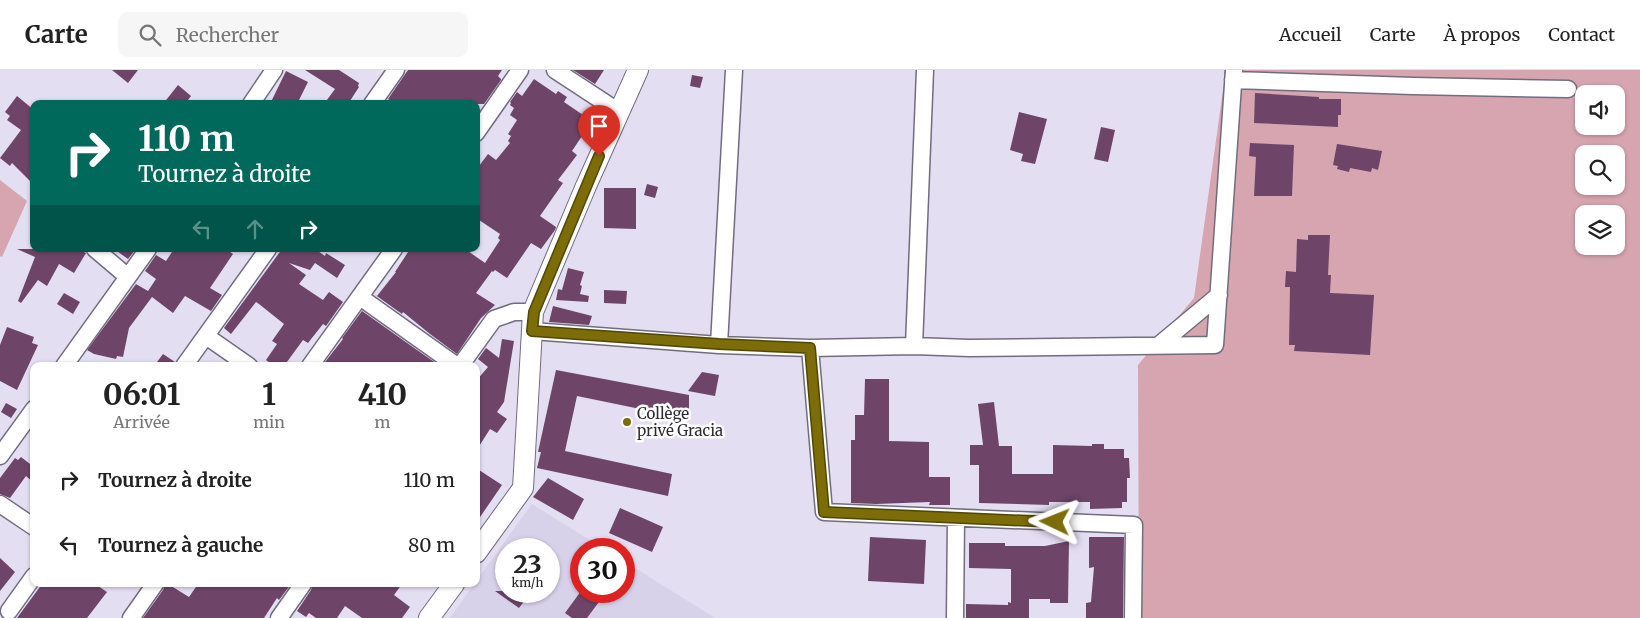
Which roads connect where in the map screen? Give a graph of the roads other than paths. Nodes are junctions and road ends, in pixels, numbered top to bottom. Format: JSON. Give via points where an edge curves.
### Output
{"nodes":[{"id":1,"x":274,"y":70,"type":"edge"},
{"id":2,"x":396,"y":70,"type":"edge"},
{"id":3,"x":520,"y":70,"type":"edge"},
{"id":4,"x":555,"y":70,"type":"edge"},
{"id":5,"x":638,"y":70,"type":"edge"},
{"id":6,"x":734,"y":70,"type":"edge"},
{"id":7,"x":925,"y":70,"type":"edge"},
{"id":8,"x":1234,"y":75,"type":"edge"},
{"id":9,"x":1413,"y":78,"type":"edge"},
{"id":10,"x":1568,"y":89,"type":"dead end"},
{"id":11,"x":254,"y":100,"type":"edge"},
{"id":12,"x":375,"y":100,"type":"edge"},
{"id":13,"x":619,"y":112,"type":"junction"},
{"id":14,"x":480,"y":127,"type":"edge"},
{"id":15,"x":99,"y":252,"type":"edge"},
{"id":16,"x":146,"y":252,"type":"edge"},
{"id":17,"x":266,"y":252,"type":"edge"},
{"id":18,"x":392,"y":252,"type":"edge"},
{"id":19,"x":128,"y":277,"type":"junction"},
{"id":20,"x":1219,"y":295,"type":"junction"},
{"id":21,"x":360,"y":297,"type":"junction"},
{"id":22,"x":533,"y":321,"type":"junction"},
{"id":23,"x":206,"y":336,"type":"junction"},
{"id":24,"x":719,"y":344,"type":"junction"},
{"id":25,"x":1159,"y":345,"type":"junction"},
{"id":26,"x":914,"y":346,"type":"junction"},
{"id":27,"x":810,"y":348,"type":"junction"},
{"id":28,"x":67,"y":362,"type":"edge"},
{"id":29,"x":187,"y":362,"type":"edge"},
{"id":30,"x":243,"y":362,"type":"edge"},
{"id":31,"x":313,"y":362,"type":"edge"},
{"id":32,"x":452,"y":362,"type":"edge"},
{"id":33,"x":461,"y":362,"type":"edge"},
{"id":34,"x":30,"y":415,"type":"edge"},
{"id":35,"x":0,"y":456,"type":"edge"},
{"id":36,"x":0,"y":504,"type":"edge"},
{"id":37,"x":956,"y":518,"type":"junction"},
{"id":38,"x":30,"y":524,"type":"edge"},
{"id":39,"x":480,"y":547,"type":"edge"},
{"id":40,"x":30,"y":582,"type":"edge"},
{"id":41,"x":153,"y":587,"type":"edge"},
{"id":42,"x":301,"y":587,"type":"edge"},
{"id":43,"x":452,"y":587,"type":"edge"},
{"id":44,"x":9,"y":612,"type":"edge"},
{"id":45,"x":131,"y":618,"type":"edge"},
{"id":46,"x":279,"y":618,"type":"edge"},
{"id":47,"x":429,"y":618,"type":"edge"},
{"id":48,"x":955,"y":618,"type":"edge"},
{"id":49,"x":1133,"y":618,"type":"edge"}],
"edges":[{"from":1,"to":11,"type":"street"},
{"from":2,"to":12,"type":"street"},
{"from":3,"to":14,"type":"street"},
{"from":4,"to":13,"type":"street"},
{"from":5,"to":13,"type":"street"},
{"from":6,"to":24,"type":"street"},
{"from":7,"to":26,"type":"street"},
{"from":8,"to":9,"type":"street"},
{"from":8,"to":20,"type":"street"},
{"from":9,"to":10,"type":"street"},
{"from":13,"to":22,"type":"street"},
{"from":15,"to":19,"type":"street"},
{"from":16,"to":19,"type":"street"},
{"from":17,"to":23,"type":"street"},
{"from":18,"to":21,"type":"street"},
{"from":19,"to":28,"type":"street"},
{"from":20,"to":25,"type":"street"},
{"from":20,"to":25,"type":"street","via":[[1215,345]]},
{"from":21,"to":31,"type":"street"},
{"from":21,"to":32,"type":"street"},
{"from":22,"to":24,"type":"street"},
{"from":22,"to":33,"type":"street","via":[[514,312],[494,319]]},
{"from":22,"to":39,"type":"street","via":[[523,488]]},
{"from":23,"to":29,"type":"street"},
{"from":23,"to":30,"type":"street"},
{"from":24,"to":27,"type":"street"},
{"from":25,"to":26,"type":"street"},
{"from":26,"to":27,"type":"street"},
{"from":27,"to":37,"type":"street","via":[[824,512]]},
{"from":34,"to":35,"type":"street"},
{"from":36,"to":38,"type":"street"},
{"from":37,"to":48,"type":"street"},
{"from":37,"to":49,"type":"street","via":[[1134,525]]},
{"from":40,"to":44,"type":"street"},
{"from":41,"to":45,"type":"street"},
{"from":42,"to":46,"type":"street"},
{"from":43,"to":47,"type":"street"}]}
